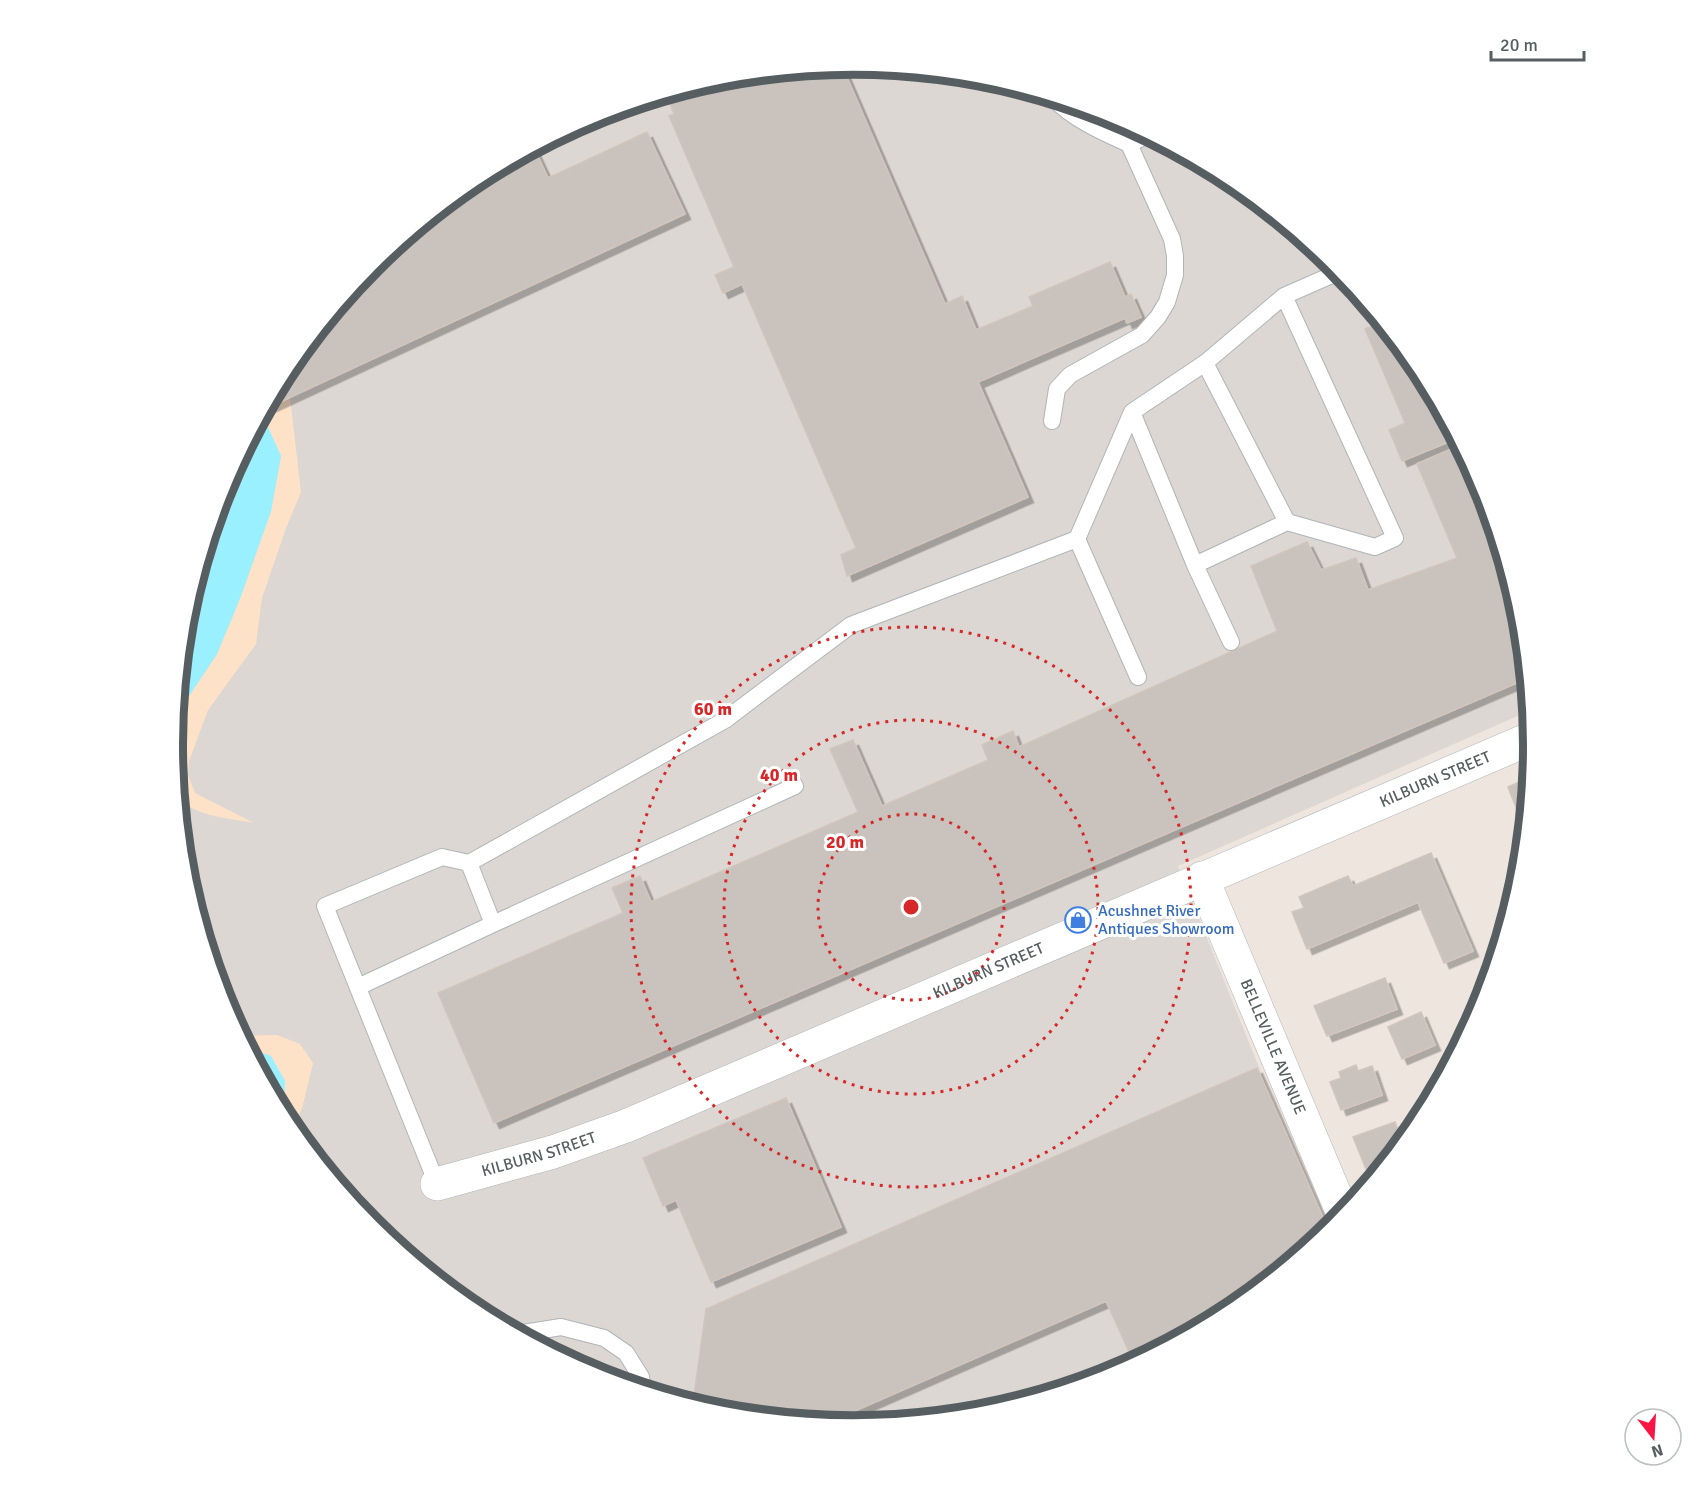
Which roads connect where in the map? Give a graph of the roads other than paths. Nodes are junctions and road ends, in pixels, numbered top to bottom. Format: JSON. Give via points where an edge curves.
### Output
{"nodes":[{"id":1,"x":1069,"y":111,"type":"edge"},
{"id":2,"x":1139,"y":139,"type":"edge"},
{"id":3,"x":1129,"y":144,"type":"junction"},
{"id":4,"x":1332,"y":275,"type":"edge"},
{"id":5,"x":1284,"y":296,"type":"junction"},
{"id":6,"x":1205,"y":363,"type":"junction"},
{"id":7,"x":1132,"y":412,"type":"junction"},
{"id":8,"x":1052,"y":421,"type":"dead end"},
{"id":9,"x":1287,"y":522,"type":"junction"},
{"id":10,"x":1077,"y":538,"type":"junction"},
{"id":11,"x":1195,"y":565,"type":"junction"},
{"id":12,"x":1231,"y":642,"type":"dead end"},
{"id":13,"x":1138,"y":677,"type":"dead end"},
{"id":14,"x":1524,"y":741,"type":"edge"},
{"id":15,"x":795,"y":786,"type":"dead end"},
{"id":16,"x":469,"y":863,"type":"junction"},
{"id":17,"x":1202,"y":878,"type":"junction"},
{"id":18,"x":493,"y":924,"type":"junction"},
{"id":19,"x":357,"y":987,"type":"junction"},
{"id":20,"x":437,"y":1184,"type":"joint"},
{"id":21,"x":1340,"y":1207,"type":"edge"},
{"id":22,"x":529,"y":1332,"type":"edge"},
{"id":23,"x":642,"y":1381,"type":"edge"}],
"edges":[{"from":1,"to":3,"type":"lane","via":[[1097,130]]},
{"from":2,"to":3,"type":"lane"},
{"from":3,"to":8,"type":"lane","via":[[1172,239],[1175,275],[1167,302],[1142,335],[1070,375],[1057,389]]},
{"from":4,"to":5,"type":"lane"},
{"from":5,"to":6,"type":"lane"},
{"from":5,"to":9,"type":"lane","via":[[1395,538],[1375,547]]},
{"from":6,"to":7,"type":"lane"},
{"from":6,"to":9,"type":"lane"},
{"from":7,"to":10,"type":"lane"},
{"from":7,"to":11,"type":"lane"},
{"from":9,"to":11,"type":"lane"},
{"from":10,"to":13,"type":"lane"},
{"from":10,"to":16,"type":"lane","via":[[851,625],[725,720]]},
{"from":11,"to":12,"type":"lane"},
{"from":14,"to":17,"type":"street","name":"KILBURN STREET"},
{"from":15,"to":18,"type":"lane"},
{"from":16,"to":18,"type":"lane"},
{"from":16,"to":19,"type":"lane","via":[[442,856],[325,906]]},
{"from":17,"to":20,"type":"street","name":"KILBURN STREET","via":[[626,1126],[553,1152]]},
{"from":17,"to":21,"type":"street","name":"BELLEVILLE AVENUE"},
{"from":18,"to":19,"type":"lane"},
{"from":19,"to":20,"type":"lane"},
{"from":22,"to":23,"type":"lane","via":[[561,1327],[604,1338],[626,1353]]}]}
